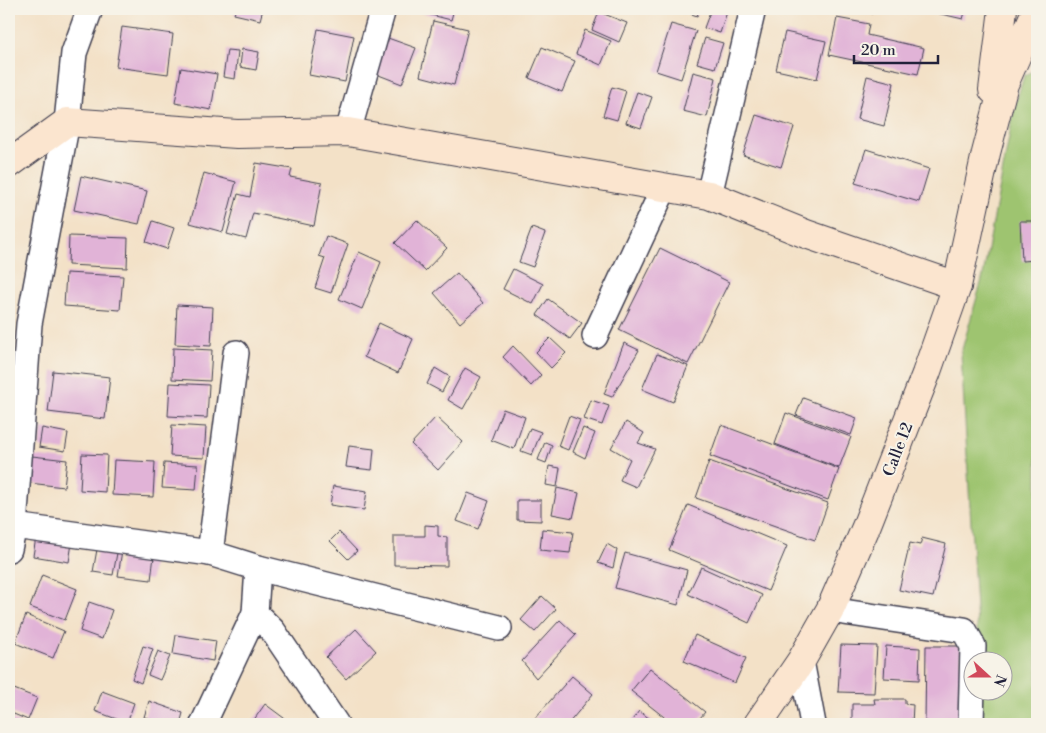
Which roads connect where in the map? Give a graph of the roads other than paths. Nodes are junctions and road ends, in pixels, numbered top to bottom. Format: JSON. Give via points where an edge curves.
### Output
{"nodes":[{"id":1,"x":90,"y":9,"type":"edge"},
{"id":2,"x":383,"y":9,"type":"edge"},
{"id":3,"x":753,"y":9,"type":"edge"},
{"id":4,"x":1004,"y":9,"type":"edge"},
{"id":5,"x":1037,"y":9,"type":"edge"},
{"id":6,"x":1037,"y":46,"type":"edge"},
{"id":7,"x":1013,"y":64,"type":"junction"},
{"id":8,"x":67,"y":122,"type":"junction"},
{"id":9,"x":348,"y":132,"type":"junction"},
{"id":10,"x":986,"y":153,"type":"junction"},
{"id":11,"x":9,"y":164,"type":"edge"},
{"id":12,"x":664,"y":188,"type":"junction"},
{"id":13,"x":709,"y":195,"type":"junction"},
{"id":14,"x":957,"y":286,"type":"junction"},
{"id":15,"x":29,"y":324,"type":"junction"},
{"id":16,"x":595,"y":336,"type":"dead end"},
{"id":17,"x":9,"y":346,"type":"edge"},
{"id":18,"x":236,"y":353,"type":"dead end"},
{"id":19,"x":11,"y":537,"type":"edge"},
{"id":20,"x":210,"y":553,"type":"junction"},
{"id":21,"x":258,"y":568,"type":"junction"},
{"id":22,"x":830,"y":610,"type":"junction"},
{"id":23,"x":254,"y":613,"type":"junction"},
{"id":24,"x":499,"y":628,"type":"dead end"},
{"id":25,"x":801,"y":661,"type":"junction"},
{"id":26,"x":203,"y":724,"type":"edge"},
{"id":27,"x":336,"y":724,"type":"edge"},
{"id":28,"x":758,"y":724,"type":"edge"},
{"id":29,"x":813,"y":724,"type":"edge"},
{"id":30,"x":971,"y":724,"type":"edge"}],
"edges":[{"from":1,"to":8,"type":"street","via":[[74,53]]},
{"from":2,"to":9,"type":"street"},
{"from":3,"to":13,"type":"street"},
{"from":4,"to":10,"type":"street","name":"Calle 12"},
{"from":5,"to":7,"type":"street","name":"Calle 12"},
{"from":6,"to":7,"type":"street","via":[[1024,52]]},
{"from":7,"to":10,"type":"street","name":"Calle 12","via":[[1004,84]]},
{"from":8,"to":9,"type":"street","via":[[237,134]]},
{"from":8,"to":11,"type":"street"},
{"from":8,"to":15,"type":"street"},
{"from":9,"to":12,"type":"street"},
{"from":10,"to":14,"type":"street","name":"Calle 12"},
{"from":12,"to":13,"type":"street"},
{"from":12,"to":16,"type":"street"},
{"from":13,"to":14,"type":"street","via":[[806,234]]},
{"from":14,"to":22,"type":"street","name":"Calle 12","via":[[926,374]]},
{"from":15,"to":17,"type":"street"},
{"from":15,"to":19,"type":"street"},
{"from":18,"to":20,"type":"street"},
{"from":19,"to":20,"type":"street"},
{"from":20,"to":21,"type":"street"},
{"from":21,"to":23,"type":"street"},
{"from":21,"to":24,"type":"street"},
{"from":22,"to":25,"type":"street","name":"Calle 12"},
{"from":22,"to":30,"type":"street","via":[[964,630],[972,646]]},
{"from":23,"to":26,"type":"street"},
{"from":23,"to":27,"type":"street","via":[[273,631]]},
{"from":25,"to":28,"type":"street","name":"Calle 12"},
{"from":25,"to":29,"type":"street"}]}
